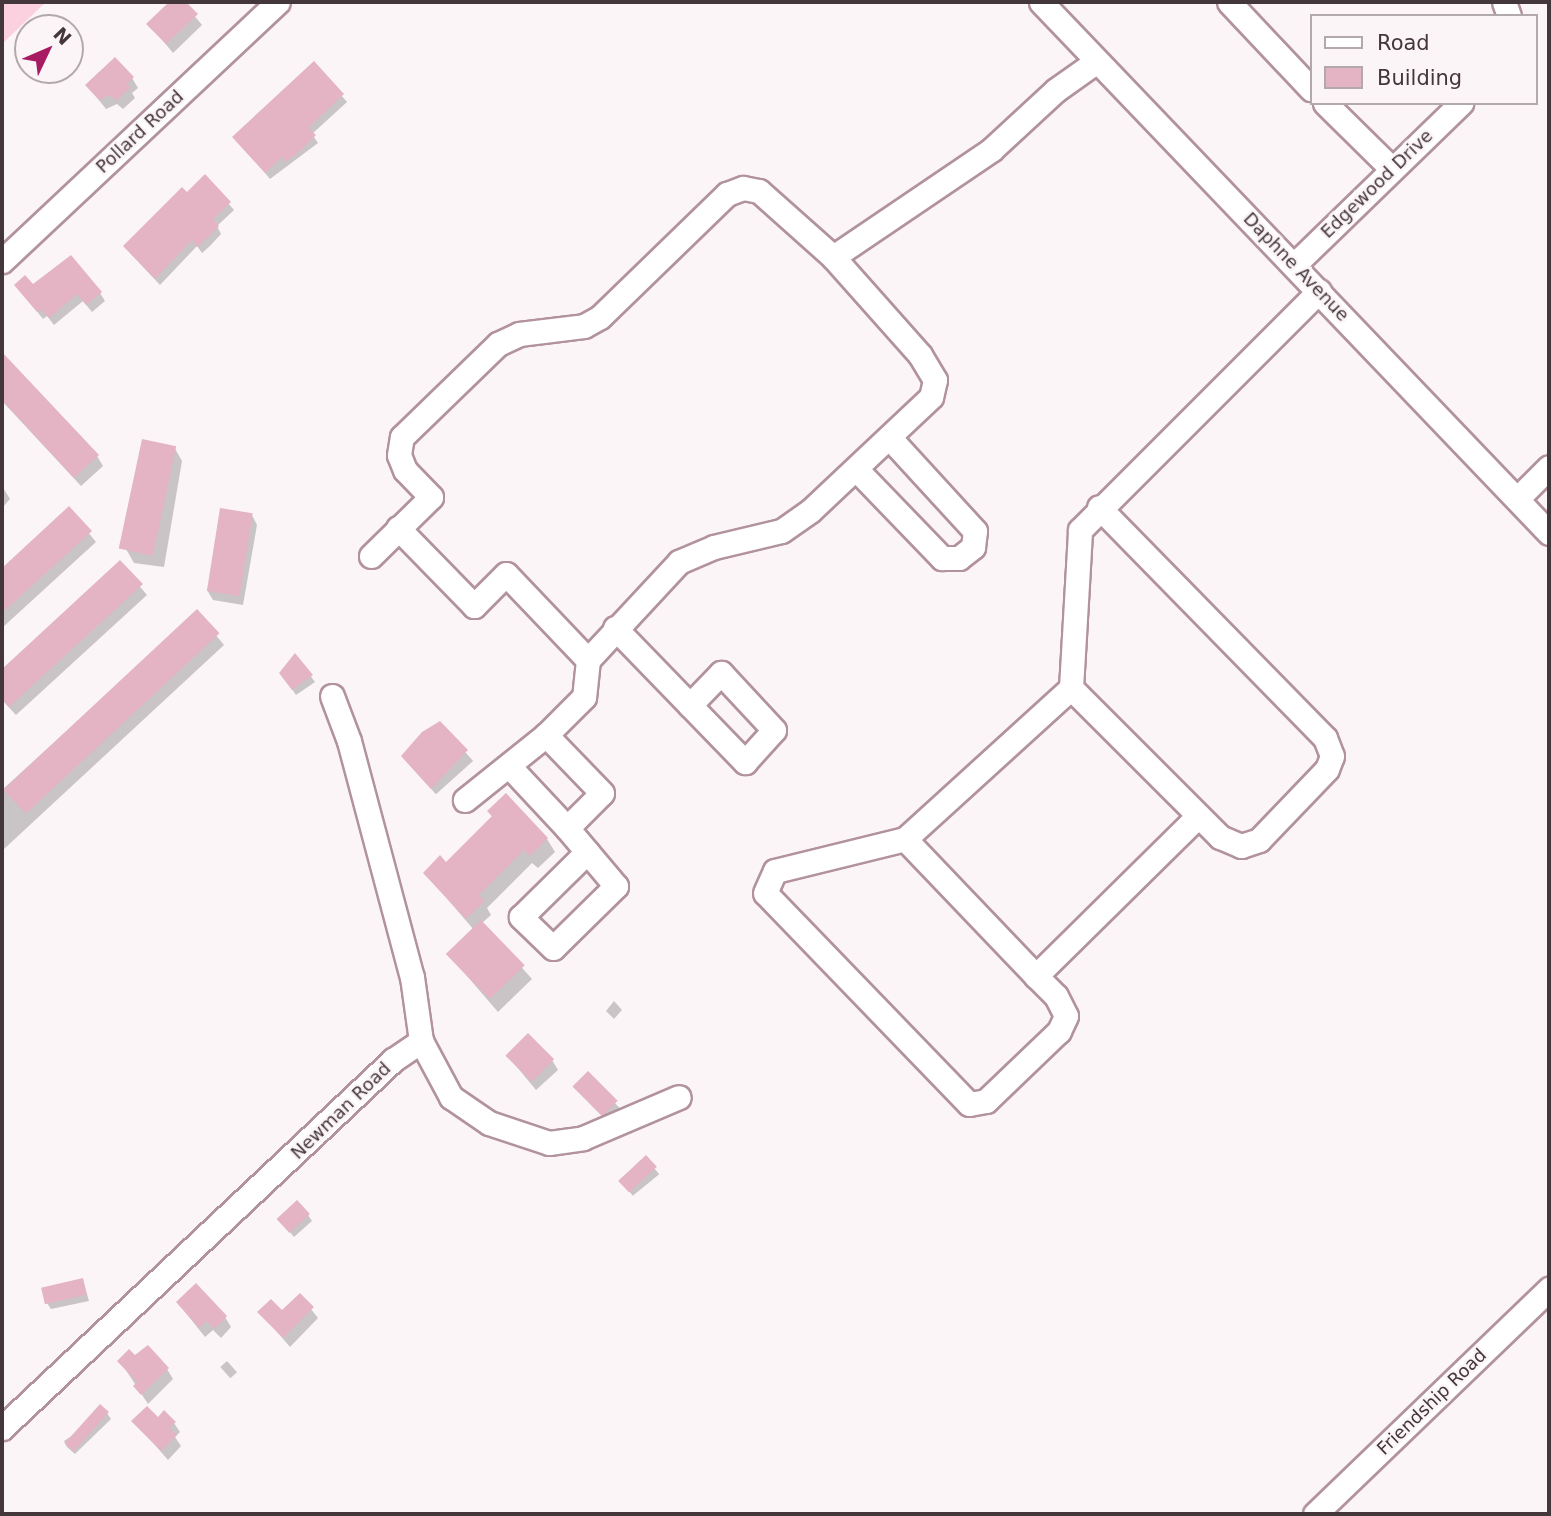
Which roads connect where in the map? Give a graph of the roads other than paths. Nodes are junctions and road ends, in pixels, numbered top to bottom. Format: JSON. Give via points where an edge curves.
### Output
{"nodes":[{"id":1,"x":278,"y":2,"type":"edge"},
{"id":2,"x":1041,"y":2,"type":"edge"},
{"id":3,"x":1229,"y":2,"type":"edge"},
{"id":4,"x":1097,"y":61,"type":"junction"},
{"id":5,"x":1310,"y":88,"type":"edge"},
{"id":6,"x":1327,"y":105,"type":"edge"},
{"id":7,"x":1459,"y":105,"type":"edge"},
{"id":8,"x":1392,"y":169,"type":"junction"},
{"id":9,"x":833,"y":257,"type":"junction"},
{"id":10,"x":2,"y":261,"type":"edge"},
{"id":11,"x":1294,"y":265,"type":"junction"},
{"id":12,"x":1319,"y":291,"type":"junction"},
{"id":13,"x":889,"y":437,"type":"junction"},
{"id":14,"x":1549,"y":467,"type":"edge"},
{"id":15,"x":856,"y":468,"type":"junction"},
{"id":16,"x":1517,"y":499,"type":"junction"},
{"id":17,"x":1099,"y":507,"type":"junction"},
{"id":18,"x":1546,"y":523,"type":"edge"},
{"id":19,"x":398,"y":528,"type":"junction"},
{"id":20,"x":371,"y":556,"type":"dead end"},
{"id":21,"x":615,"y":628,"type":"junction"},
{"id":22,"x":588,"y":660,"type":"junction"},
{"id":23,"x":1071,"y":688,"type":"junction"},
{"id":24,"x":332,"y":696,"type":"dead end"},
{"id":25,"x":690,"y":705,"type":"dead end"},
{"id":26,"x":546,"y":735,"type":"junction"},
{"id":27,"x":509,"y":766,"type":"junction"},
{"id":28,"x":465,"y":800,"type":"dead end"},
{"id":29,"x":1198,"y":816,"type":"junction"},
{"id":30,"x":567,"y":828,"type":"junction"},
{"id":31,"x":905,"y":839,"type":"junction"},
{"id":32,"x":587,"y":852,"type":"dead end"},
{"id":33,"x":1036,"y":976,"type":"junction"},
{"id":34,"x":421,"y":1041,"type":"junction"},
{"id":35,"x":679,"y":1097,"type":"dead end"},
{"id":36,"x":1549,"y":1289,"type":"edge"},
{"id":37,"x":2,"y":1428,"type":"edge"},
{"id":38,"x":1315,"y":1514,"type":"edge"}],
"edges":[{"from":1,"to":10,"type":"street","name":"Pollard Road"},
{"from":2,"to":4,"type":"street","name":"Daphne Avenue"},
{"from":3,"to":5,"type":"street"},
{"from":4,"to":9,"type":"street","via":[[1056,90],[991,150]]},
{"from":4,"to":11,"type":"street","name":"Daphne Avenue"},
{"from":6,"to":8,"type":"street"},
{"from":7,"to":8,"type":"street","name":"Edgewood Drive"},
{"from":8,"to":11,"type":"street","name":"Edgewood Drive"},
{"from":9,"to":13,"type":"street","via":[[920,355],[934,380],[931,397]]},
{"from":9,"to":19,"type":"street","via":[[759,191],[743,188],[727,194],[600,317],[584,326],[519,334],[498,344],[402,437],[400,454],[405,470],[431,497]]},
{"from":11,"to":12,"type":"street","name":"Daphne Avenue"},
{"from":12,"to":16,"type":"street","name":"Daphne Avenue"},
{"from":12,"to":17,"type":"street"},
{"from":13,"to":15,"type":"street"},
{"from":13,"to":15,"type":"street","via":[[975,531],[973,547],[959,558],[942,558]]},
{"from":14,"to":16,"type":"street"},
{"from":15,"to":21,"type":"street","via":[[781,531],[715,547],[680,562]]},
{"from":16,"to":18,"type":"street","name":"Daphne Avenue"},
{"from":17,"to":23,"type":"street","via":[[1080,530],[1075,555]]},
{"from":17,"to":29,"type":"street","via":[[1325,738],[1332,756],[1327,769],[1259,840],[1241,846],[1220,837]]},
{"from":19,"to":20,"type":"street"},
{"from":19,"to":22,"type":"street","via":[[474,606],[506,575]]},
{"from":21,"to":22,"type":"street"},
{"from":21,"to":25,"type":"street"},
{"from":22,"to":26,"type":"street","via":[[584,697]]},
{"from":23,"to":29,"type":"street"},
{"from":23,"to":31,"type":"street"},
{"from":24,"to":34,"type":"street","via":[[349,741],[412,977]]},
{"from":26,"to":27,"type":"street"},
{"from":26,"to":30,"type":"street","via":[[602,793]]},
{"from":27,"to":28,"type":"street"},
{"from":27,"to":30,"type":"street"},
{"from":29,"to":33,"type":"street"},
{"from":30,"to":32,"type":"street"},
{"from":31,"to":33,"type":"street"},
{"from":31,"to":33,"type":"street","via":[[775,871],[765,893],[969,1104],[986,1101],[1059,1031],[1066,1016],[1056,996]]},
{"from":34,"to":35,"type":"street","via":[[442,1084],[462,1108],[518,1136],[550,1143],[583,1138]]},
{"from":34,"to":37,"type":"street","name":"Newman Road","via":[[393,1060]]},
{"from":36,"to":38,"type":"street","name":"Friendship Road"}]}
